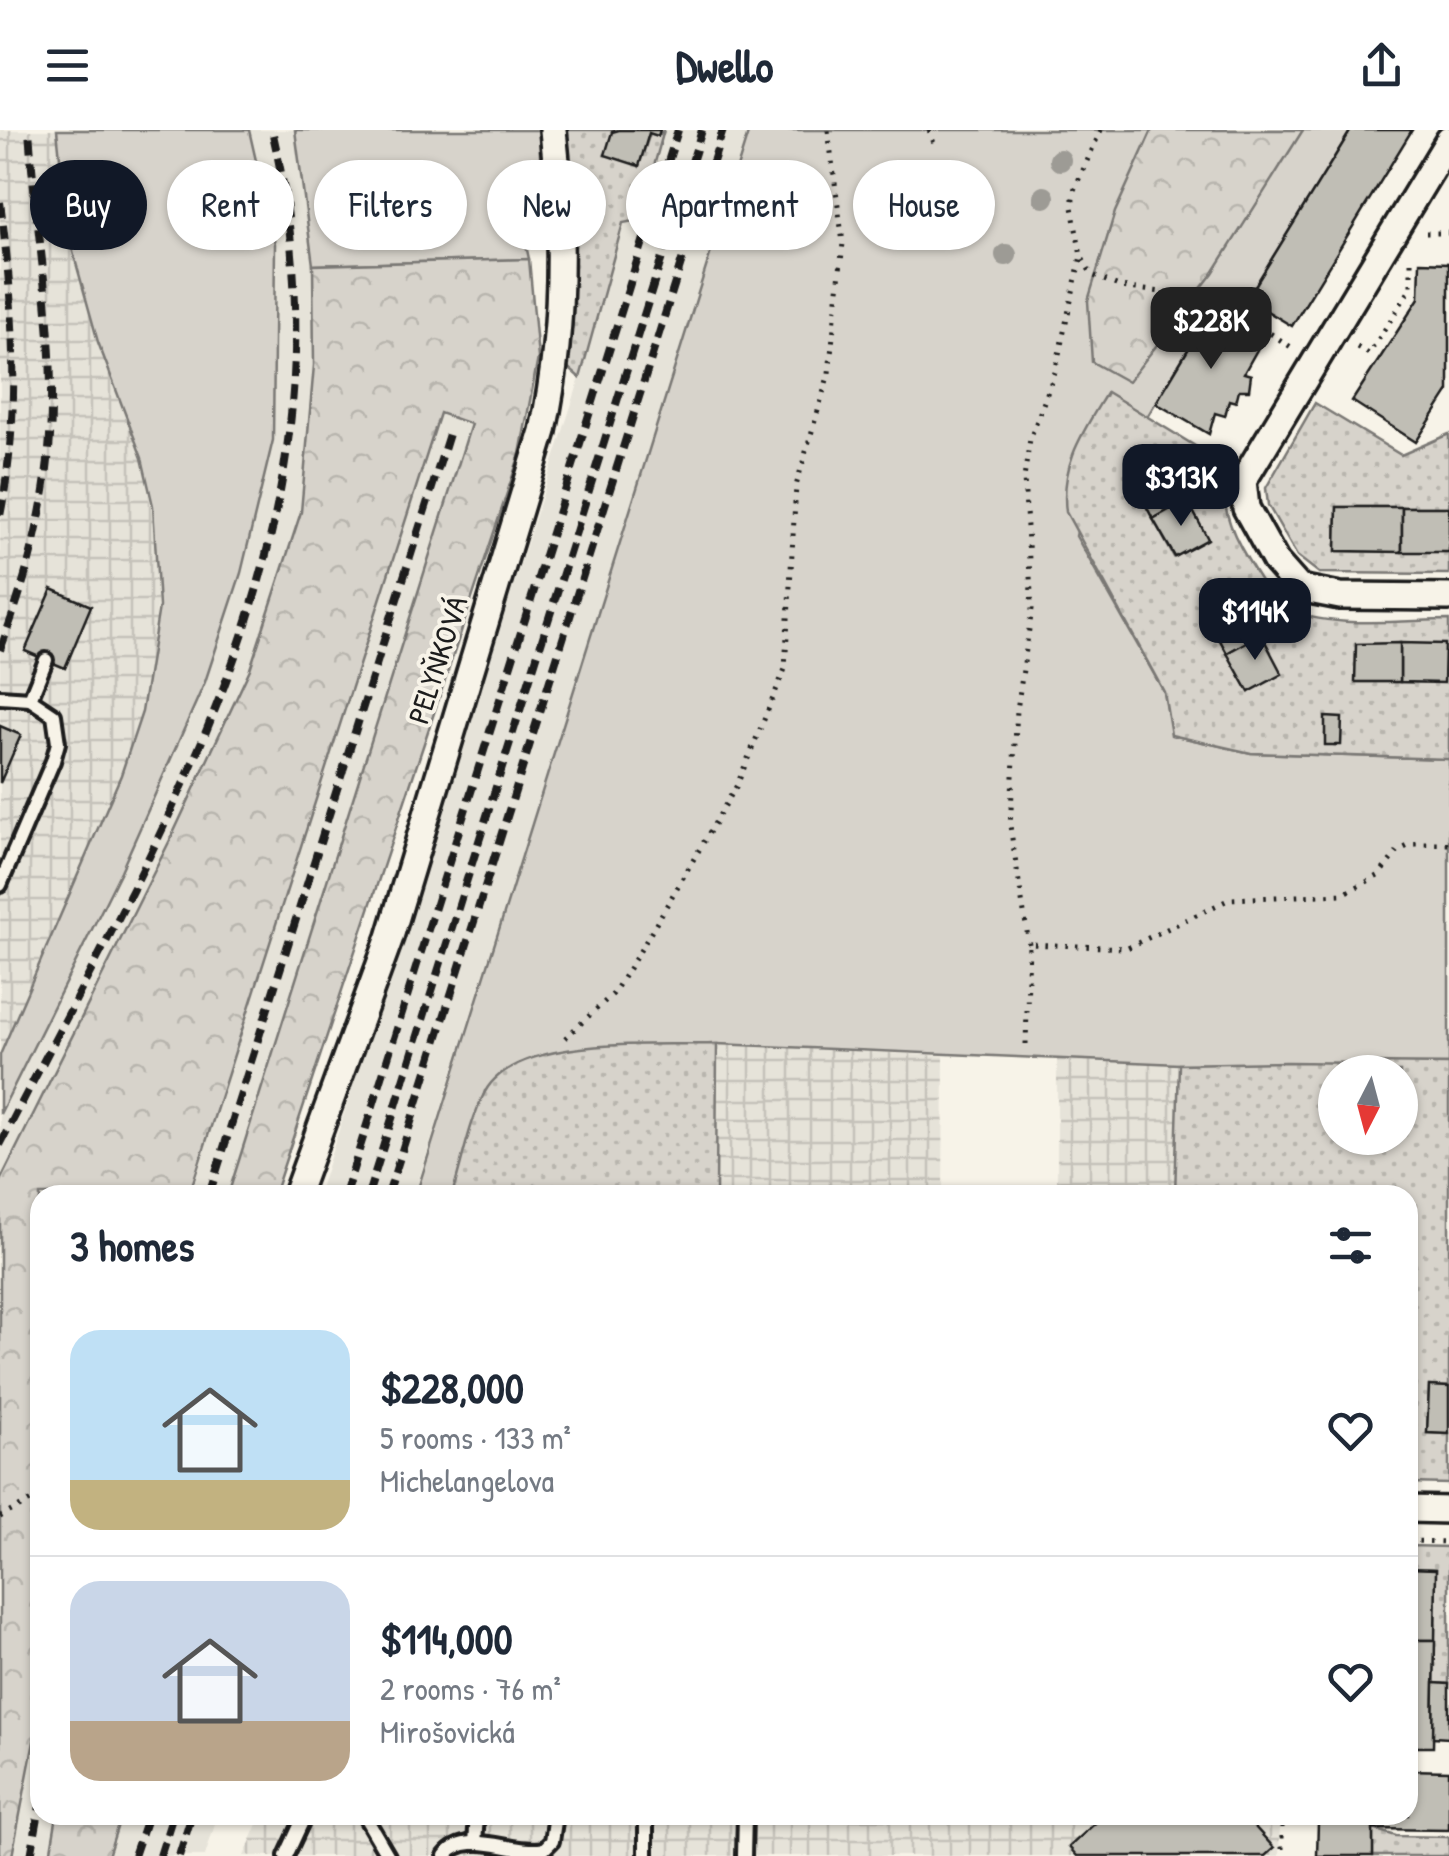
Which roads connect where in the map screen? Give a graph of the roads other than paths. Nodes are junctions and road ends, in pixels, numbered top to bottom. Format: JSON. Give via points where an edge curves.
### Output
{"nodes":[{"id":1,"x":553,"y":130,"type":"edge"},
{"id":2,"x":1449,"y":140,"type":"edge"},
{"id":3,"x":1449,"y":598,"type":"edge"},
{"id":4,"x":46,"y":660,"type":"dead end"},
{"id":5,"x":0,"y":697,"type":"edge"},
{"id":6,"x":30,"y":700,"type":"junction"},
{"id":7,"x":0,"y":885,"type":"edge"},
{"id":8,"x":300,"y":1185,"type":"edge"},
{"id":9,"x":1418,"y":1509,"type":"edge"},
{"id":10,"x":1449,"y":1510,"type":"edge"},
{"id":11,"x":300,"y":1825,"type":"edge"},
{"id":12,"x":370,"y":1825,"type":"edge"},
{"id":13,"x":476,"y":1825,"type":"edge"},
{"id":14,"x":554,"y":1825,"type":"edge"},
{"id":15,"x":646,"y":1825,"type":"edge"},
{"id":16,"x":745,"y":1825,"type":"edge"},
{"id":17,"x":475,"y":1843,"type":"junction"},
{"id":18,"x":286,"y":1856,"type":"edge"},
{"id":19,"x":388,"y":1856,"type":"edge"},
{"id":20,"x":444,"y":1856,"type":"edge"},
{"id":21,"x":646,"y":1856,"type":"edge"},
{"id":22,"x":744,"y":1856,"type":"edge"}],
"edges":[{"from":1,"to":8,"type":"street","name":"PELYŇKOVÁ","via":[[560,300],[543,432],[390,937]]},
{"from":2,"to":3,"type":"street","via":[[1243,481],[1246,508],[1299,588],[1340,596]]},
{"from":4,"to":6,"type":"lane"},
{"from":5,"to":6,"type":"lane"},
{"from":6,"to":7,"type":"lane","via":[[54,715],[58,743]]},
{"from":9,"to":10,"type":"street"},
{"from":11,"to":18,"type":"lane"},
{"from":12,"to":19,"type":"lane"},
{"from":13,"to":17,"type":"lane"},
{"from":14,"to":17,"type":"lane","via":[[544,1849]]},
{"from":15,"to":21,"type":"lane"},
{"from":16,"to":22,"type":"lane"},
{"from":17,"to":20,"type":"lane"}]}
